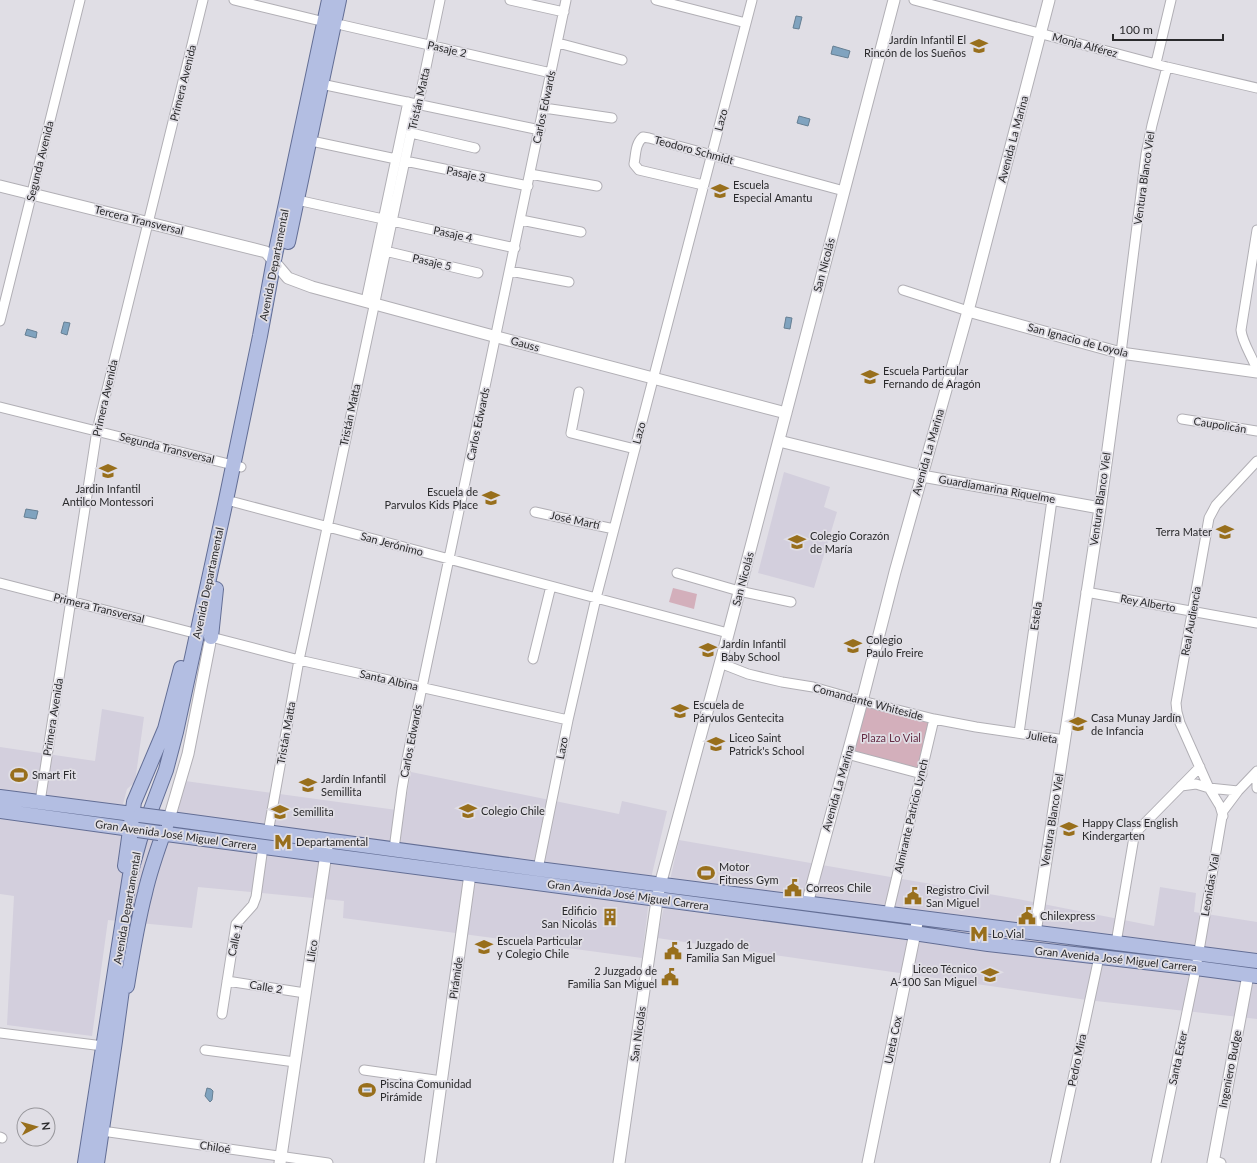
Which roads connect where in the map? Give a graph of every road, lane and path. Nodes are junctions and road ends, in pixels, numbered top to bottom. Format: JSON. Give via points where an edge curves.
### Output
{"nodes":[{"id":1,"x":80,"y":0,"type":"edge"},
{"id":2,"x":203,"y":0,"type":"edge"},
{"id":3,"x":234,"y":0,"type":"edge"},
{"id":4,"x":328,"y":0,"type":"edge"},
{"id":5,"x":339,"y":0,"type":"edge"},
{"id":6,"x":440,"y":0,"type":"edge"},
{"id":7,"x":510,"y":0,"type":"edge"},
{"id":8,"x":566,"y":0,"type":"edge"},
{"id":9,"x":658,"y":0,"type":"edge"},
{"id":10,"x":752,"y":0,"type":"edge"},
{"id":11,"x":894,"y":0,"type":"edge"},
{"id":12,"x":914,"y":0,"type":"edge"},
{"id":13,"x":1049,"y":0,"type":"edge"},
{"id":14,"x":1171,"y":0,"type":"edge"},
{"id":15,"x":564,"y":12,"type":"junction"},
{"id":16,"x":746,"y":23,"type":"junction"},
{"id":17,"x":333,"y":24,"type":"junction"},
{"id":18,"x":1040,"y":33,"type":"junction"},
{"id":19,"x":558,"y":43,"type":"junction"},
{"id":20,"x":431,"y":45,"type":"junction"},
{"id":21,"x":622,"y":60,"type":"dead end"},
{"id":22,"x":1156,"y":64,"type":"junction"},
{"id":23,"x":1168,"y":67,"type":"junction"},
{"id":24,"x":551,"y":73,"type":"junction"},
{"id":25,"x":321,"y":84,"type":"junction"},
{"id":26,"x":1257,"y":88,"type":"edge"},
{"id":27,"x":413,"y":103,"type":"junction"},
{"id":28,"x":544,"y":108,"type":"junction"},
{"id":29,"x":612,"y":118,"type":"dead end"},
{"id":30,"x":540,"y":130,"type":"junction"},
{"id":31,"x":411,"y":133,"type":"junction"},
{"id":32,"x":316,"y":142,"type":"dead end"},
{"id":33,"x":475,"y":148,"type":"dead end"},
{"id":34,"x":711,"y":154,"type":"junction"},
{"id":35,"x":400,"y":160,"type":"junction"},
{"id":36,"x":530,"y":174,"type":"junction"},
{"id":37,"x":703,"y":185,"type":"junction"},
{"id":38,"x":0,"y":186,"type":"edge"},
{"id":39,"x":528,"y":186,"type":"junction"},
{"id":40,"x":597,"y":186,"type":"dead end"},
{"id":41,"x":844,"y":191,"type":"junction"},
{"id":42,"x":32,"y":194,"type":"junction"},
{"id":43,"x":297,"y":200,"type":"junction"},
{"id":44,"x":388,"y":220,"type":"junction"},
{"id":45,"x":521,"y":220,"type":"junction"},
{"id":46,"x":148,"y":222,"type":"junction"},
{"id":47,"x":1257,"y":230,"type":"edge"},
{"id":48,"x":582,"y":232,"type":"dead end"},
{"id":49,"x":515,"y":248,"type":"junction"},
{"id":50,"x":385,"y":251,"type":"junction"},
{"id":51,"x":278,"y":265,"type":"junction"},
{"id":52,"x":510,"y":271,"type":"junction"},
{"id":53,"x":478,"y":273,"type":"dead end"},
{"id":54,"x":569,"y":282,"type":"dead end"},
{"id":55,"x":903,"y":290,"type":"dead end"},
{"id":56,"x":370,"y":302,"type":"junction"},
{"id":57,"x":968,"y":310,"type":"junction"},
{"id":58,"x":0,"y":322,"type":"edge"},
{"id":59,"x":497,"y":337,"type":"junction"},
{"id":60,"x":1121,"y":353,"type":"junction"},
{"id":61,"x":1257,"y":371,"type":"edge"},
{"id":62,"x":653,"y":378,"type":"junction"},
{"id":63,"x":579,"y":392,"type":"dead end"},
{"id":64,"x":0,"y":407,"type":"edge"},
{"id":65,"x":786,"y":413,"type":"junction"},
{"id":66,"x":1182,"y":419,"type":"dead end"},
{"id":67,"x":97,"y":430,"type":"junction"},
{"id":68,"x":1257,"y":431,"type":"edge"},
{"id":69,"x":778,"y":441,"type":"junction"},
{"id":70,"x":635,"y":449,"type":"junction"},
{"id":71,"x":1257,"y":461,"type":"edge"},
{"id":72,"x":237,"y":466,"type":"junction"},
{"id":73,"x":922,"y":476,"type":"junction"},
{"id":74,"x":1052,"y":500,"type":"junction"},
{"id":75,"x":234,"y":502,"type":"junction"},
{"id":76,"x":1100,"y":508,"type":"junction"},
{"id":77,"x":535,"y":512,"type":"dead end"},
{"id":78,"x":327,"y":527,"type":"junction"},
{"id":79,"x":614,"y":529,"type":"junction"},
{"id":80,"x":449,"y":559,"type":"junction"},
{"id":81,"x":677,"y":574,"type":"dead end"},
{"id":82,"x":0,"y":583,"type":"edge"},
{"id":83,"x":550,"y":586,"type":"junction"},
{"id":84,"x":216,"y":589,"type":"junction"},
{"id":85,"x":739,"y":591,"type":"junction"},
{"id":86,"x":1086,"y":592,"type":"junction"},
{"id":87,"x":596,"y":598,"type":"junction"},
{"id":88,"x":71,"y":601,"type":"junction"},
{"id":89,"x":791,"y":602,"type":"dead end"},
{"id":90,"x":1193,"y":611,"type":"junction"},
{"id":91,"x":1257,"y":623,"type":"edge"},
{"id":92,"x":728,"y":633,"type":"junction"},
{"id":93,"x":205,"y":635,"type":"junction"},
{"id":94,"x":532,"y":659,"type":"dead end"},
{"id":95,"x":299,"y":660,"type":"junction"},
{"id":96,"x":720,"y":663,"type":"junction"},
{"id":97,"x":422,"y":688,"type":"junction"},
{"id":98,"x":862,"y":701,"type":"junction"},
{"id":99,"x":934,"y":719,"type":"junction"},
{"id":100,"x":568,"y":720,"type":"junction"},
{"id":101,"x":1019,"y":733,"type":"junction"},
{"id":102,"x":1065,"y":740,"type":"junction"},
{"id":103,"x":847,"y":754,"type":"junction"},
{"id":104,"x":1200,"y":767,"type":"junction"},
{"id":105,"x":1257,"y":771,"type":"edge"},
{"id":106,"x":922,"y":774,"type":"junction"},
{"id":107,"x":1257,"y":776,"type":"edge"},
{"id":108,"x":1181,"y":786,"type":"junction"},
{"id":109,"x":1209,"y":788,"type":"junction"},
{"id":110,"x":1257,"y":788,"type":"edge"},
{"id":111,"x":1238,"y":791,"type":"junction"},
{"id":112,"x":0,"y":797,"type":"edge"},
{"id":113,"x":40,"y":802,"type":"junction"},
{"id":114,"x":0,"y":811,"type":"edge"},
{"id":115,"x":136,"y":814,"type":"junction"},
{"id":116,"x":1223,"y":816,"type":"junction"},
{"id":117,"x":166,"y":819,"type":"junction"},
{"id":118,"x":134,"y":829,"type":"junction"},
{"id":119,"x":162,"y":833,"type":"junction"},
{"id":120,"x":268,"y":833,"type":"junction"},
{"id":121,"x":328,"y":840,"type":"junction"},
{"id":122,"x":262,"y":847,"type":"junction"},
{"id":123,"x":394,"y":849,"type":"junction"},
{"id":124,"x":326,"y":855,"type":"junction"},
{"id":125,"x":468,"y":860,"type":"junction"},
{"id":126,"x":538,"y":869,"type":"junction"},
{"id":127,"x":470,"y":874,"type":"junction"},
{"id":128,"x":660,"y":885,"type":"junction"},
{"id":129,"x":657,"y":900,"type":"junction"},
{"id":130,"x":806,"y":904,"type":"junction"},
{"id":131,"x":888,"y":914,"type":"junction"},
{"id":132,"x":918,"y":918,"type":"junction"},
{"id":133,"x":1035,"y":933,"type":"junction"},
{"id":134,"x":915,"y":934,"type":"junction"},
{"id":135,"x":1116,"y":943,"type":"junction"},
{"id":136,"x":1198,"y":954,"type":"junction"},
{"id":137,"x":1099,"y":957,"type":"junction"},
{"id":138,"x":1257,"y":958,"type":"edge"},
{"id":139,"x":1196,"y":968,"type":"junction"},
{"id":140,"x":1252,"y":975,"type":"edge"},
{"id":141,"x":227,"y":981,"type":"junction"},
{"id":142,"x":306,"y":993,"type":"junction"},
{"id":143,"x":222,"y":1014,"type":"dead end"},
{"id":144,"x":0,"y":1033,"type":"edge"},
{"id":145,"x":108,"y":1040,"type":"junction"},
{"id":146,"x":205,"y":1050,"type":"dead end"},
{"id":147,"x":295,"y":1062,"type":"junction"},
{"id":148,"x":364,"y":1070,"type":"dead end"},
{"id":149,"x":442,"y":1081,"type":"junction"},
{"id":150,"x":102,"y":1131,"type":"junction"},
{"id":151,"x":281,"y":1160,"type":"edge"},
{"id":152,"x":1216,"y":1162,"type":"edge"},
{"id":153,"x":85,"y":1163,"type":"edge"},
{"id":154,"x":97,"y":1163,"type":"edge"},
{"id":155,"x":328,"y":1163,"type":"edge"},
{"id":156,"x":430,"y":1163,"type":"edge"},
{"id":157,"x":619,"y":1163,"type":"edge"},
{"id":158,"x":868,"y":1163,"type":"edge"},
{"id":159,"x":1055,"y":1163,"type":"edge"},
{"id":160,"x":1156,"y":1163,"type":"edge"}],
"edges":[{"from":1,"to":42,"type":"street","name":"Segunda Avenida"},
{"from":2,"to":46,"type":"street","name":"Primera Avenida"},
{"from":3,"to":17,"type":"street","name":"Pasaje 2"},
{"from":4,"to":17,"type":"main road","name":"Avenida Departamental"},
{"from":5,"to":17,"type":"main road","name":"Avenida Departamental"},
{"from":6,"to":20,"type":"street","name":"Tristán Matta"},
{"from":7,"to":15,"type":"street"},
{"from":8,"to":15,"type":"street","name":"Carlos Edwards"},
{"from":9,"to":16,"type":"street"},
{"from":10,"to":16,"type":"street","name":"Lazo"},
{"from":11,"to":41,"type":"street","name":"San Nicolás"},
{"from":12,"to":18,"type":"street","name":"Monja Alférez"},
{"from":13,"to":18,"type":"street","name":"Avenida La Marina"},
{"from":14,"to":22,"type":"street"},
{"from":15,"to":19,"type":"street","name":"Carlos Edwards"},
{"from":16,"to":34,"type":"street","name":"Lazo"},
{"from":17,"to":20,"type":"street","name":"Pasaje 2"},
{"from":17,"to":25,"type":"main road","name":"Avenida Departamental"},
{"from":17,"to":51,"type":"main road","name":"Avenida Departamental"},
{"from":18,"to":22,"type":"street","name":"Monja Alférez"},
{"from":18,"to":57,"type":"street","name":"Avenida La Marina"},
{"from":19,"to":21,"type":"street"},
{"from":19,"to":24,"type":"street","name":"Carlos Edwards"},
{"from":20,"to":24,"type":"street","name":"Pasaje 2"},
{"from":20,"to":27,"type":"street","name":"Tristán Matta","via":[[420,96]]},
{"from":22,"to":23,"type":"street","name":"Monja Alférez"},
{"from":23,"to":26,"type":"street","name":"Monja Alférez"},
{"from":23,"to":60,"type":"street","name":"Ventura Blanco Viel","via":[[1148,139]]},
{"from":24,"to":28,"type":"street","name":"Carlos Edwards"},
{"from":25,"to":27,"type":"street"},
{"from":25,"to":43,"type":"main road","name":"Avenida Departamental"},
{"from":27,"to":30,"type":"street"},
{"from":27,"to":31,"type":"street","name":"Tristán Matta"},
{"from":27,"to":35,"type":"street","name":"Tristán Matta"},
{"from":28,"to":29,"type":"street"},
{"from":28,"to":30,"type":"street","name":"Carlos Edwards"},
{"from":30,"to":36,"type":"street","name":"Carlos Edwards"},
{"from":31,"to":33,"type":"street"},
{"from":31,"to":35,"type":"street","name":"Tristán Matta"},
{"from":32,"to":35,"type":"street","name":"Pasaje 3"},
{"from":34,"to":37,"type":"street","name":"Lazo"},
{"from":34,"to":37,"type":"street","name":"Teodoro Schmidt","via":[[643,137],[638,144],[634,164],[638,170]]},
{"from":34,"to":41,"type":"street","name":"Teodoro Schmidt"},
{"from":35,"to":39,"type":"street","name":"Pasaje 3"},
{"from":35,"to":44,"type":"street","name":"Tristán Matta"},
{"from":36,"to":39,"type":"street","name":"Carlos Edwards"},
{"from":36,"to":40,"type":"street"},
{"from":37,"to":62,"type":"street","name":"Lazo"},
{"from":38,"to":42,"type":"street","name":"Tercera Transversal"},
{"from":39,"to":45,"type":"street","name":"Carlos Edwards"},
{"from":41,"to":65,"type":"street","name":"San Nicolás"},
{"from":42,"to":46,"type":"street","name":"Tercera Transversal"},
{"from":42,"to":58,"type":"street","name":"Segunda Avenida"},
{"from":43,"to":44,"type":"street","name":"Pasaje 4"},
{"from":43,"to":51,"type":"main road","name":"Avenida Departamental"},
{"from":44,"to":49,"type":"street","name":"Pasaje 4"},
{"from":44,"to":50,"type":"street","name":"Tristán Matta"},
{"from":44,"to":56,"type":"street","name":"Tristán Matta"},
{"from":45,"to":48,"type":"street"},
{"from":45,"to":49,"type":"street","name":"Carlos Edwards"},
{"from":46,"to":51,"type":"street","name":"Tercera Transversal","via":[[266,252]]},
{"from":46,"to":67,"type":"street","name":"Primera Avenida"},
{"from":47,"to":61,"type":"street","via":[[1241,335]]},
{"from":49,"to":52,"type":"street","name":"Carlos Edwards"},
{"from":50,"to":53,"type":"street","name":"Pasaje 5"},
{"from":50,"to":56,"type":"street","name":"Tristán Matta"},
{"from":51,"to":56,"type":"street","name":"Gauss","via":[[288,278]]},
{"from":51,"to":72,"type":"main road","name":"Avenida Departamental"},
{"from":52,"to":54,"type":"street"},
{"from":52,"to":59,"type":"street","name":"Carlos Edwards"},
{"from":55,"to":57,"type":"street","name":"San Ignacio de Loyola"},
{"from":56,"to":59,"type":"street","name":"Gauss"},
{"from":56,"to":78,"type":"street","name":"Tristán Matta"},
{"from":57,"to":60,"type":"street","name":"San Ignacio de Loyola"},
{"from":57,"to":73,"type":"street","name":"Avenida La Marina"},
{"from":59,"to":62,"type":"street","name":"Gauss"},
{"from":59,"to":80,"type":"street","name":"Carlos Edwards"},
{"from":60,"to":61,"type":"street","name":"San Ignacio de Loyola"},
{"from":60,"to":76,"type":"street","name":"Ventura Blanco Viel"},
{"from":62,"to":65,"type":"street","name":"Gauss"},
{"from":62,"to":70,"type":"street","name":"Lazo"},
{"from":63,"to":70,"type":"street","via":[[571,433]]},
{"from":64,"to":67,"type":"street","name":"Segunda Transversal"},
{"from":65,"to":69,"type":"street","name":"San Nicolás"},
{"from":66,"to":68,"type":"street","name":"Caupolicán"},
{"from":67,"to":72,"type":"street","name":"Segunda Transversal"},
{"from":67,"to":88,"type":"street","name":"Primera Avenida"},
{"from":69,"to":73,"type":"street","name":"Guardiamarina Riquelme"},
{"from":69,"to":85,"type":"street","name":"San Nicolás"},
{"from":70,"to":79,"type":"street","name":"Lazo"},
{"from":71,"to":90,"type":"street","name":"Real Audiencia","via":[[1216,505],[1209,518]]},
{"from":72,"to":75,"type":"main road","name":"Avenida Departamental"},
{"from":72,"to":93,"type":"main road","name":"Avenida Departamental"},
{"from":73,"to":74,"type":"street","name":"Guardiamarina Riquelme"},
{"from":73,"to":98,"type":"street","name":"Avenida La Marina"},
{"from":74,"to":76,"type":"street","name":"Guardiamarina Riquelme"},
{"from":74,"to":101,"type":"street","name":"Estela"},
{"from":75,"to":78,"type":"street","name":"San Jerónimo"},
{"from":75,"to":84,"type":"main road","name":"Avenida Departamental"},
{"from":76,"to":86,"type":"street","name":"Ventura Blanco Viel"},
{"from":77,"to":79,"type":"street","name":"José Martí"},
{"from":78,"to":80,"type":"street","name":"San Jerónimo"},
{"from":78,"to":95,"type":"street","name":"Tristán Matta"},
{"from":79,"to":87,"type":"street","name":"Lazo"},
{"from":80,"to":83,"type":"street","name":"San Jerónimo"},
{"from":80,"to":97,"type":"street","name":"Carlos Edwards"},
{"from":81,"to":85,"type":"street"},
{"from":82,"to":88,"type":"street","name":"Primera Transversal"},
{"from":83,"to":87,"type":"street","name":"San Jerónimo"},
{"from":83,"to":94,"type":"street"},
{"from":84,"to":93,"type":"main road"},
{"from":84,"to":145,"type":"main road","name":"Avenida Departamental","via":[[180,746],[138,873]]},
{"from":85,"to":89,"type":"street"},
{"from":85,"to":92,"type":"street","name":"San Nicolás"},
{"from":86,"to":90,"type":"street","name":"Rey Alberto"},
{"from":86,"to":102,"type":"street","name":"Ventura Blanco Viel"},
{"from":87,"to":92,"type":"street","name":"San Jerónimo"},
{"from":87,"to":100,"type":"street","name":"Lazo"},
{"from":88,"to":93,"type":"street","name":"Primera Transversal"},
{"from":88,"to":113,"type":"street","name":"Primera Avenida"},
{"from":90,"to":91,"type":"street","name":"Rey Alberto"},
{"from":90,"to":104,"type":"street","name":"Real Audiencia","via":[[1176,703],[1180,723]]},
{"from":92,"to":96,"type":"street","name":"San Nicolás"},
{"from":93,"to":95,"type":"street","name":"Santa Albina"},
{"from":93,"to":115,"type":"main road","via":[[179,674],[167,724],[134,802]]},
{"from":93,"to":117,"type":"street","name":"Avenida Departamental","via":[[188,754]]},
{"from":93,"to":145,"type":"main road","name":"Avenida Departamental","via":[[160,787],[140,839],[130,876]]},
{"from":95,"to":97,"type":"street","name":"Santa Albina"},
{"from":95,"to":120,"type":"street","name":"Tristán Matta"},
{"from":96,"to":98,"type":"street","name":"Comandante Whiteside","via":[[748,674],[813,687]]},
{"from":96,"to":128,"type":"street","name":"San Nicolás"},
{"from":97,"to":100,"type":"street","name":"Santa Albina"},
{"from":97,"to":123,"type":"street","name":"Carlos Edwards","via":[[404,775]]},
{"from":98,"to":99,"type":"street","name":"Comandante Whiteside"},
{"from":98,"to":103,"type":"street","name":"Avenida La Marina"},
{"from":99,"to":101,"type":"street","name":"Comandante Whiteside"},
{"from":99,"to":106,"type":"street","name":"Almirante Patricio Lynch"},
{"from":100,"to":126,"type":"street","name":"Lazo"},
{"from":101,"to":102,"type":"street","name":"Julieta"},
{"from":102,"to":133,"type":"street","name":"Ventura Blanco Viel"},
{"from":103,"to":106,"type":"street"},
{"from":103,"to":130,"type":"street","name":"Avenida La Marina"},
{"from":104,"to":108,"type":"street"},
{"from":104,"to":109,"type":"street"},
{"from":105,"to":111,"type":"street","name":"Leonidas Vial"},
{"from":106,"to":131,"type":"street","name":"Almirante Patricio Lynch"},
{"from":107,"to":110,"type":"street"},
{"from":108,"to":109,"type":"street","via":[[1196,784]]},
{"from":108,"to":135,"type":"street","via":[[1134,837]]},
{"from":109,"to":111,"type":"street"},
{"from":109,"to":116,"type":"street"},
{"from":111,"to":116,"type":"street","name":"Leonidas Vial","via":[[1225,808]]},
{"from":112,"to":113,"type":"main road","name":"Gran Avenida José Miguel Carrera"},
{"from":113,"to":115,"type":"main road","name":"Gran Avenida José Miguel Carrera"},
{"from":114,"to":118,"type":"main road","name":"Gran Avenida José Miguel Carrera"},
{"from":115,"to":117,"type":"main road","name":"Gran Avenida José Miguel Carrera","bridge":true},
{"from":115,"to":118,"type":"main road"},
{"from":116,"to":136,"type":"street","name":"Leonidas Vial"},
{"from":117,"to":119,"type":"main road"},
{"from":117,"to":120,"type":"main road","name":"Gran Avenida José Miguel Carrera"},
{"from":118,"to":119,"type":"main road","name":"Gran Avenida José Miguel Carrera","bridge":true},
{"from":118,"to":145,"type":"main road","via":[[106,991]]},
{"from":119,"to":122,"type":"main road","name":"Gran Avenida José Miguel Carrera"},
{"from":119,"to":145,"type":"main road","via":[[145,892],[125,1002]]},
{"from":120,"to":121,"type":"main road","name":"Gran Avenida José Miguel Carrera"},
{"from":121,"to":123,"type":"main road","name":"Gran Avenida José Miguel Carrera"},
{"from":121,"to":124,"type":"street","name":"Llico"},
{"from":122,"to":124,"type":"main road","name":"Gran Avenida José Miguel Carrera"},
{"from":122,"to":141,"type":"street","name":"Calle 1","via":[[256,897],[253,905],[236,924]]},
{"from":123,"to":125,"type":"main road","name":"Gran Avenida José Miguel Carrera"},
{"from":124,"to":127,"type":"main road","name":"Gran Avenida José Miguel Carrera"},
{"from":124,"to":142,"type":"street","name":"Llico"},
{"from":125,"to":126,"type":"main road","name":"Gran Avenida José Miguel Carrera"},
{"from":125,"to":127,"type":"main road"},
{"from":126,"to":128,"type":"main road","name":"Gran Avenida José Miguel Carrera"},
{"from":127,"to":129,"type":"main road","name":"Gran Avenida José Miguel Carrera"},
{"from":127,"to":149,"type":"street","name":"Pirámide"},
{"from":128,"to":129,"type":"street","name":"San Nicolás"},
{"from":128,"to":130,"type":"main road","name":"Gran Avenida José Miguel Carrera"},
{"from":129,"to":134,"type":"main road","name":"Gran Avenida José Miguel Carrera"},
{"from":129,"to":157,"type":"street","name":"San Nicolás"},
{"from":130,"to":131,"type":"main road","name":"Gran Avenida José Miguel Carrera"},
{"from":131,"to":132,"type":"main road","name":"Gran Avenida José Miguel Carrera"},
{"from":132,"to":133,"type":"main road","name":"Gran Avenida José Miguel Carrera"},
{"from":132,"to":134,"type":"street","name":"Ureta Cox"},
{"from":133,"to":135,"type":"main road","name":"Gran Avenida José Miguel Carrera"},
{"from":134,"to":137,"type":"main road","name":"Gran Avenida José Miguel Carrera"},
{"from":134,"to":158,"type":"street","name":"Ureta Cox"},
{"from":135,"to":136,"type":"main road","name":"Gran Avenida José Miguel Carrera"},
{"from":136,"to":138,"type":"main road","name":"Gran Avenida José Miguel Carrera"},
{"from":136,"to":139,"type":"street","name":"Santa Ester"},
{"from":137,"to":139,"type":"main road","name":"Gran Avenida José Miguel Carrera"},
{"from":137,"to":159,"type":"street","name":"Pedro Mira"},
{"from":139,"to":140,"type":"main road","name":"Gran Avenida José Miguel Carrera"},
{"from":139,"to":160,"type":"street","name":"Santa Ester"},
{"from":140,"to":152,"type":"street","name":"Ingeniero Budge"},
{"from":141,"to":142,"type":"street","name":"Calle 2"},
{"from":141,"to":143,"type":"street","name":"Calle 1"},
{"from":142,"to":147,"type":"street","name":"Llico"},
{"from":144,"to":145,"type":"street"},
{"from":145,"to":150,"type":"main road","name":"Avenida Departamental"},
{"from":145,"to":153,"type":"main road","name":"Avenida Departamental"},
{"from":146,"to":147,"type":"street"},
{"from":147,"to":151,"type":"street","name":"Llico"},
{"from":148,"to":149,"type":"street"},
{"from":149,"to":156,"type":"street","name":"Pirámide"},
{"from":150,"to":151,"type":"street","name":"Chiloé"},
{"from":150,"to":154,"type":"main road","name":"Avenida Departamental"},
{"from":151,"to":155,"type":"street","name":"Chiloé"}]}
